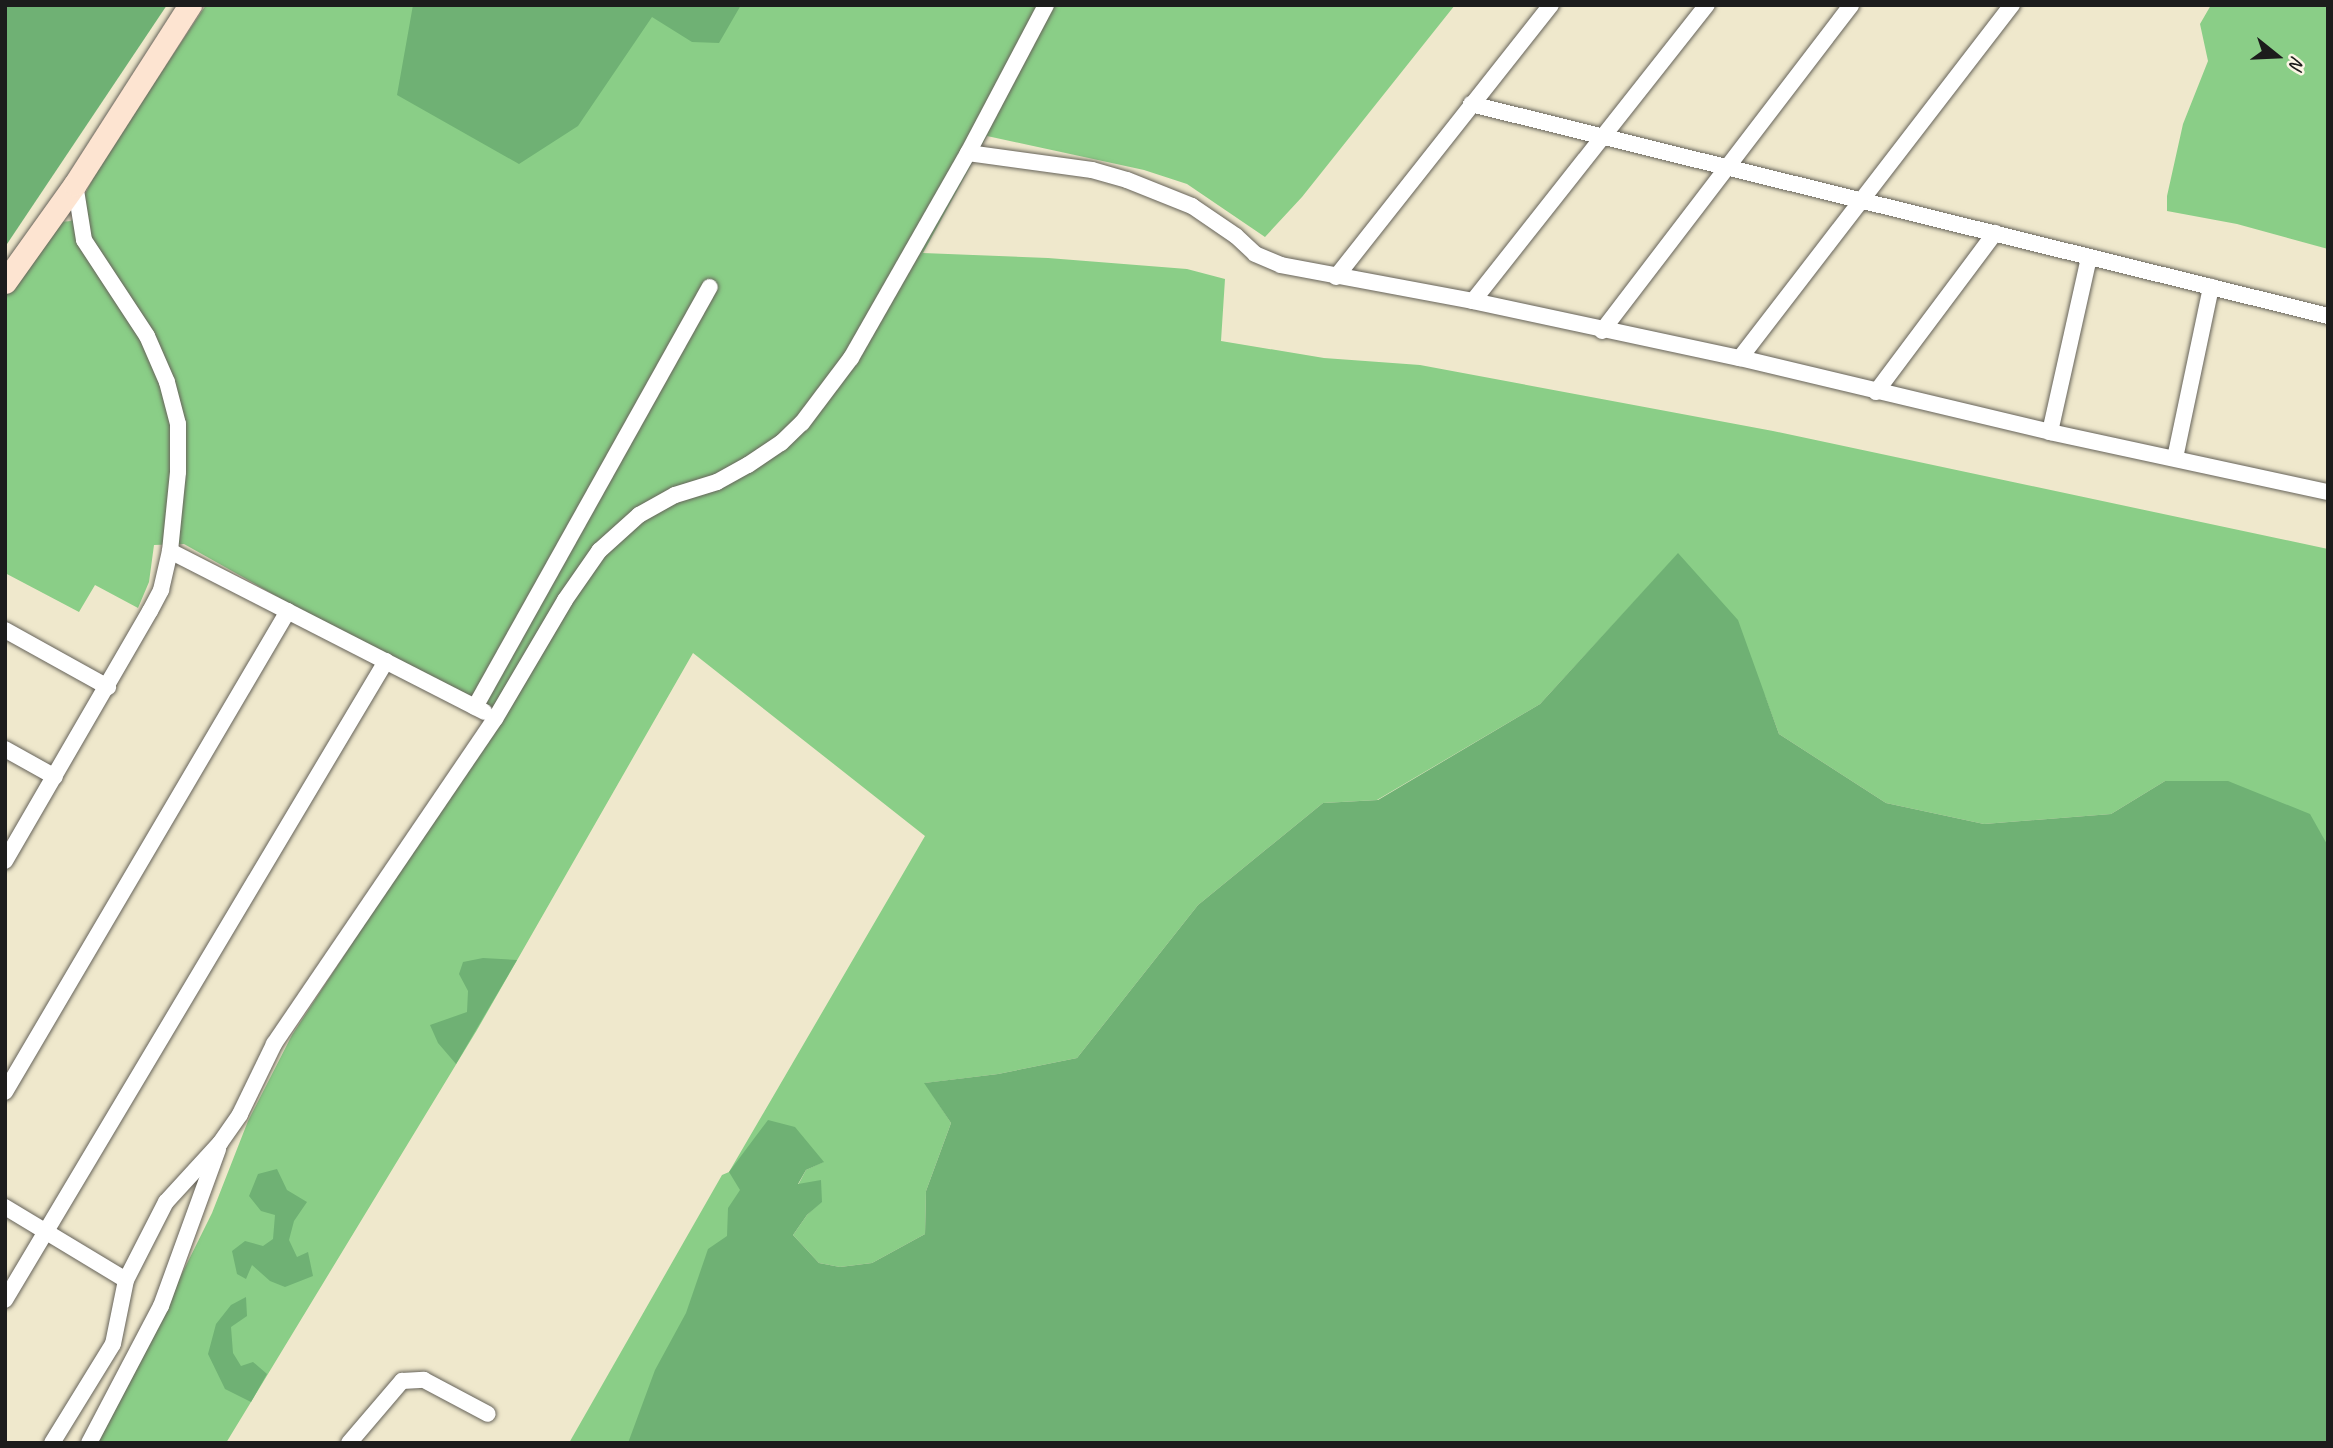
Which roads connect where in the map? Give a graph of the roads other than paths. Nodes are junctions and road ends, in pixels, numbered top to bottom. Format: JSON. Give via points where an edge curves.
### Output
{"nodes":[{"id":1,"x":190,"y":5,"type":"edge"},
{"id":2,"x":1046,"y":5,"type":"edge"},
{"id":3,"x":1551,"y":5,"type":"edge"},
{"id":4,"x":1706,"y":5,"type":"edge"},
{"id":5,"x":1851,"y":5,"type":"edge"},
{"id":6,"x":2012,"y":5,"type":"edge"},
{"id":7,"x":1471,"y":104,"type":"junction"},
{"id":8,"x":1604,"y":137,"type":"junction"},
{"id":9,"x":968,"y":153,"type":"junction"},
{"id":10,"x":1727,"y":167,"type":"junction"},
{"id":11,"x":75,"y":184,"type":"junction"},
{"id":12,"x":1861,"y":200,"type":"junction"},
{"id":13,"x":1995,"y":233,"type":"junction"},
{"id":14,"x":2090,"y":257,"type":"junction"},
{"id":15,"x":1336,"y":276,"type":"junction"},
{"id":16,"x":5,"y":282,"type":"edge"},
{"id":17,"x":709,"y":287,"type":"dead end"},
{"id":18,"x":2211,"y":287,"type":"junction"},
{"id":19,"x":1474,"y":302,"type":"junction"},
{"id":20,"x":2328,"y":316,"type":"edge"},
{"id":21,"x":1602,"y":331,"type":"junction"},
{"id":22,"x":1740,"y":358,"type":"junction"},
{"id":23,"x":1876,"y":393,"type":"junction"},
{"id":24,"x":2050,"y":432,"type":"junction"},
{"id":25,"x":2175,"y":458,"type":"junction"},
{"id":26,"x":2328,"y":492,"type":"edge"},
{"id":27,"x":170,"y":551,"type":"junction"},
{"id":28,"x":288,"y":611,"type":"junction"},
{"id":29,"x":5,"y":630,"type":"edge"},
{"id":30,"x":386,"y":662,"type":"junction"},
{"id":31,"x":108,"y":687,"type":"junction"},
{"id":32,"x":475,"y":707,"type":"junction"},
{"id":33,"x":495,"y":719,"type":"junction"},
{"id":34,"x":5,"y":749,"type":"edge"},
{"id":35,"x":55,"y":777,"type":"junction"},
{"id":36,"x":5,"y":861,"type":"edge"},
{"id":37,"x":5,"y":1092,"type":"edge"},
{"id":38,"x":220,"y":1143,"type":"junction"},
{"id":39,"x":5,"y":1207,"type":"edge"},
{"id":40,"x":46,"y":1230,"type":"junction"},
{"id":41,"x":126,"y":1280,"type":"junction"},
{"id":42,"x":5,"y":1300,"type":"edge"},
{"id":43,"x":488,"y":1414,"type":"dead end"},
{"id":44,"x":52,"y":1443,"type":"edge"},
{"id":45,"x":89,"y":1443,"type":"edge"},
{"id":46,"x":349,"y":1443,"type":"edge"}],
"edges":[{"from":1,"to":11,"type":"street"},
{"from":2,"to":9,"type":"street"},
{"from":3,"to":7,"type":"street"},
{"from":4,"to":8,"type":"street"},
{"from":5,"to":10,"type":"street"},
{"from":6,"to":12,"type":"street"},
{"from":7,"to":8,"type":"street"},
{"from":7,"to":15,"type":"street"},
{"from":8,"to":10,"type":"street"},
{"from":8,"to":19,"type":"street"},
{"from":9,"to":15,"type":"street","via":[[1092,170],[1127,180],[1192,206],[1255,254],[1281,265]]},
{"from":9,"to":33,"type":"street","via":[[851,358],[802,423],[748,466],[675,495],[639,514],[617,533],[565,600]]},
{"from":10,"to":12,"type":"street"},
{"from":10,"to":21,"type":"street"},
{"from":11,"to":16,"type":"street"},
{"from":11,"to":27,"type":"street","via":[[85,240],[147,336],[167,382],[178,424]]},
{"from":12,"to":13,"type":"street"},
{"from":12,"to":22,"type":"street"},
{"from":13,"to":14,"type":"street"},
{"from":13,"to":23,"type":"street"},
{"from":14,"to":18,"type":"street"},
{"from":14,"to":24,"type":"street"},
{"from":15,"to":19,"type":"street"},
{"from":17,"to":32,"type":"street"},
{"from":18,"to":20,"type":"street"},
{"from":18,"to":25,"type":"street"},
{"from":19,"to":21,"type":"street"},
{"from":21,"to":22,"type":"street"},
{"from":22,"to":23,"type":"street"},
{"from":23,"to":24,"type":"street"},
{"from":24,"to":25,"type":"street"},
{"from":25,"to":26,"type":"street"},
{"from":27,"to":28,"type":"street"},
{"from":27,"to":31,"type":"street","via":[[161,590]]},
{"from":28,"to":30,"type":"street"},
{"from":28,"to":37,"type":"street"},
{"from":29,"to":31,"type":"street"},
{"from":30,"to":32,"type":"street"},
{"from":30,"to":40,"type":"street"},
{"from":31,"to":35,"type":"street"},
{"from":32,"to":33,"type":"street"},
{"from":33,"to":38,"type":"street","via":[[274,1044],[240,1114]]},
{"from":34,"to":35,"type":"street"},
{"from":35,"to":36,"type":"street"},
{"from":38,"to":41,"type":"street","via":[[166,1202]]},
{"from":38,"to":45,"type":"street","via":[[161,1306]]},
{"from":39,"to":40,"type":"street"},
{"from":40,"to":41,"type":"street"},
{"from":40,"to":42,"type":"street"},
{"from":41,"to":44,"type":"street","via":[[113,1344]]},
{"from":43,"to":46,"type":"street","via":[[424,1380],[402,1381]]}]}
